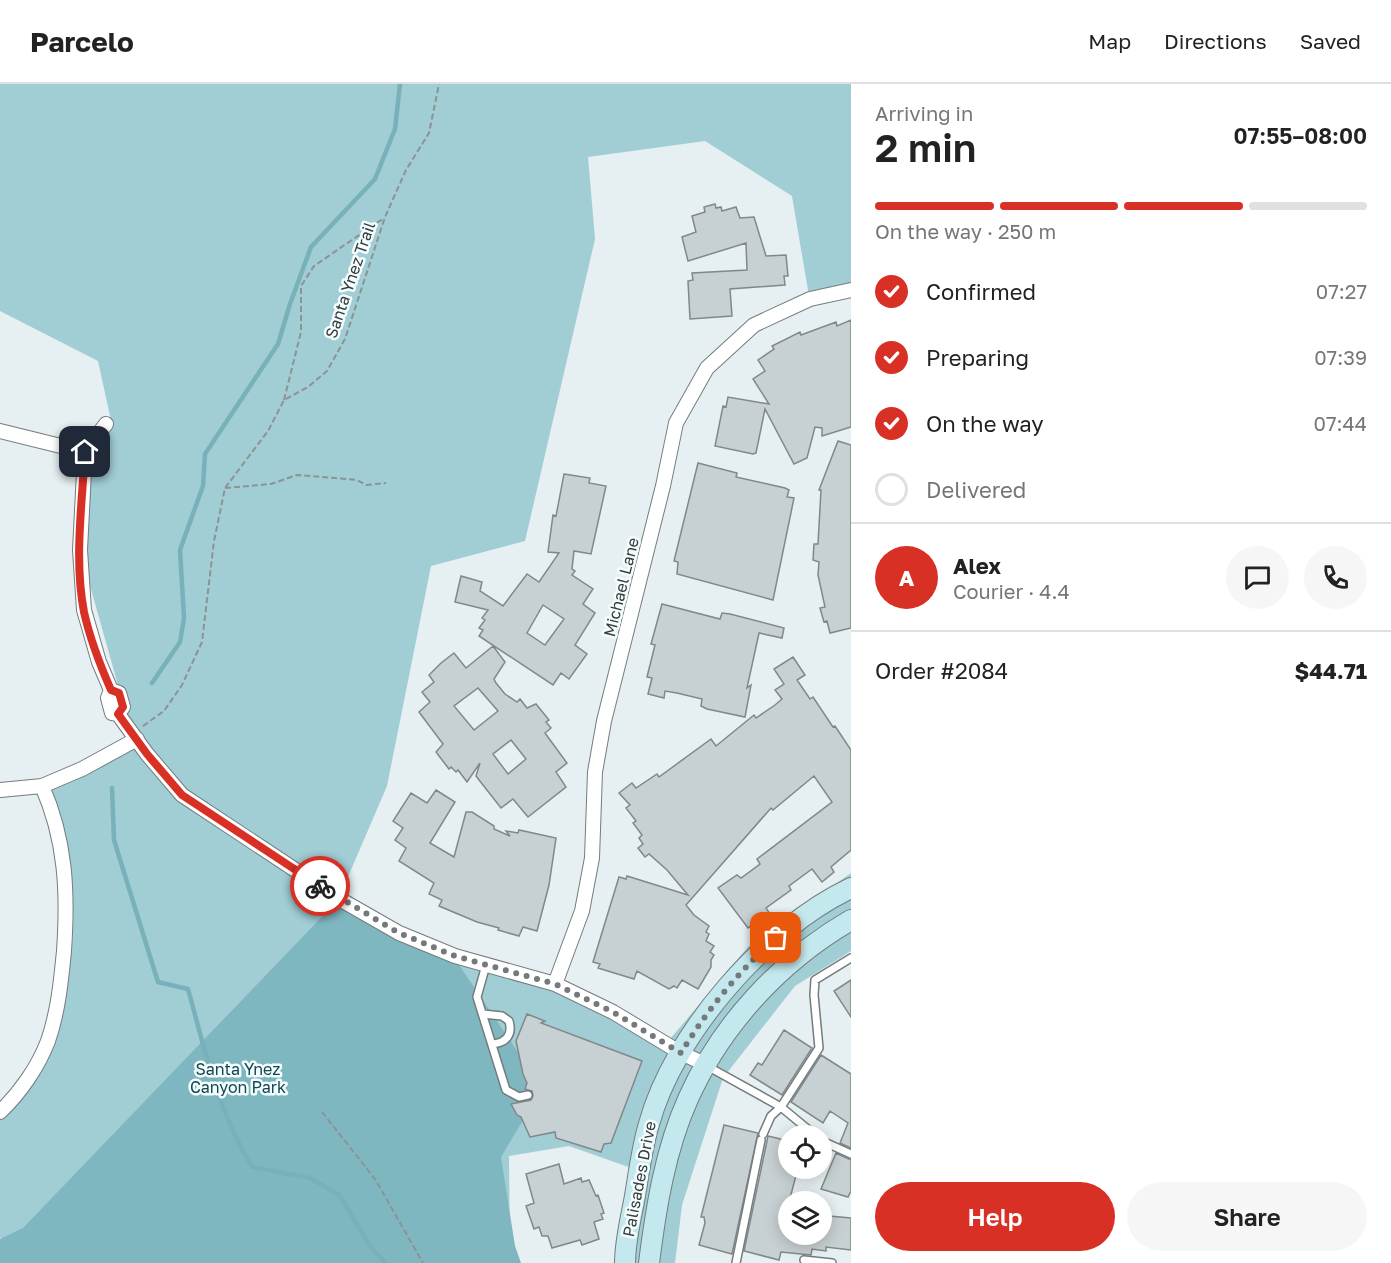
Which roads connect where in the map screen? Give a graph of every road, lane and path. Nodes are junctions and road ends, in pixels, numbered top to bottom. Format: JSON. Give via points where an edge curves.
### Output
{"nodes":[{"id":1,"x":439,"y":84,"type":"edge"},
{"id":2,"x":385,"y":217,"type":"junction"},
{"id":3,"x":851,"y":290,"type":"edge"},
{"id":4,"x":284,"y":400,"type":"junction"},
{"id":5,"x":106,"y":424,"type":"dead end"},
{"id":6,"x":0,"y":431,"type":"edge"},
{"id":7,"x":85,"y":452,"type":"junction"},
{"id":8,"x":386,"y":483,"type":"dead end"},
{"id":9,"x":225,"y":488,"type":"junction"},
{"id":10,"x":150,"y":720,"type":"dead end"},
{"id":11,"x":137,"y":739,"type":"junction"},
{"id":12,"x":42,"y":786,"type":"junction"},
{"id":13,"x":0,"y":789,"type":"edge"},
{"id":14,"x":851,"y":888,"type":"edge"},
{"id":15,"x":851,"y":920,"type":"edge"},
{"id":16,"x":851,"y":958,"type":"edge"},
{"id":17,"x":486,"y":965,"type":"junction"},
{"id":18,"x":555,"y":984,"type":"junction"},
{"id":19,"x":483,"y":1014,"type":"junction"},
{"id":20,"x":492,"y":1044,"type":"junction"},
{"id":21,"x":681,"y":1053,"type":"junction"},
{"id":22,"x":705,"y":1064,"type":"junction"},
{"id":23,"x":528,"y":1095,"type":"dead end"},
{"id":24,"x":781,"y":1107,"type":"junction"},
{"id":25,"x":0,"y":1112,"type":"edge"},
{"id":26,"x":322,"y":1112,"type":"dead end"},
{"id":27,"x":803,"y":1125,"type":"edge"},
{"id":28,"x":832,"y":1145,"type":"edge"},
{"id":29,"x":851,"y":1154,"type":"edge"},
{"id":30,"x":804,"y":1260,"type":"dead end"},
{"id":31,"x":423,"y":1263,"type":"edge"},
{"id":32,"x":625,"y":1263,"type":"edge"},
{"id":33,"x":649,"y":1263,"type":"edge"},
{"id":34,"x":735,"y":1263,"type":"edge"},
{"id":35,"x":832,"y":1263,"type":"edge"}],
"edges":[{"from":1,"to":2,"type":"path","name":"Santa Ynez Trail","via":[[429,133],[406,170]]},
{"from":2,"to":4,"type":"path","name":"Santa Ynez Trail","via":[[345,339],[327,371]]},
{"from":2,"to":4,"type":"path","via":[[314,266],[301,286],[301,332]]},
{"from":3,"to":18,"type":"street","name":"Michael Lane","via":[[810,299],[754,325],[707,368],[676,423],[604,721],[595,772],[592,858],[582,911]]},
{"from":4,"to":9,"type":"path","via":[[268,431]]},
{"from":5,"to":7,"type":"street"},
{"from":6,"to":7,"type":"street"},
{"from":7,"to":11,"type":"street","via":[[81,589],[89,632],[111,690],[108,698],[112,713],[118,714]]},
{"from":8,"to":9,"type":"path","via":[[366,485],[357,480],[297,474],[272,484]]},
{"from":9,"to":10,"type":"path","via":[[214,541],[202,642],[182,685],[164,711]]},
{"from":11,"to":12,"type":"street"},
{"from":11,"to":17,"type":"street","via":[[182,795],[288,866],[399,933]]},
{"from":12,"to":13,"type":"street"},
{"from":12,"to":25,"type":"street","via":[[65,862],[66,930],[61,988],[47,1042],[33,1070]]},
{"from":14,"to":21,"type":"street","name":"Palisades Drive","via":[[788,927],[764,949],[720,995]]},
{"from":15,"to":22,"type":"street","name":"Palisades Drive","via":[[778,974],[755,997]]},
{"from":16,"to":24,"type":"lane","via":[[815,980],[819,1048]]},
{"from":17,"to":18,"type":"street"},
{"from":17,"to":19,"type":"lane","via":[[477,997]]},
{"from":18,"to":21,"type":"street","via":[[613,1012]]},
{"from":19,"to":20,"type":"lane"},
{"from":19,"to":20,"type":"lane","via":[[509,1021],[512,1029],[508,1038]]},
{"from":20,"to":23,"type":"lane","via":[[506,1090]]},
{"from":21,"to":22,"type":"street"},
{"from":21,"to":32,"type":"street","name":"Palisades Drive","via":[[649,1123]]},
{"from":22,"to":24,"type":"lane"},
{"from":22,"to":33,"type":"street","name":"Palisades Drive","via":[[674,1137]]},
{"from":24,"to":27,"type":"lane"},
{"from":24,"to":34,"type":"lane","via":[[771,1116],[762,1137]]},
{"from":26,"to":31,"type":"path","via":[[375,1179]]},
{"from":28,"to":29,"type":"lane"},
{"from":30,"to":35,"type":"lane"}]}
